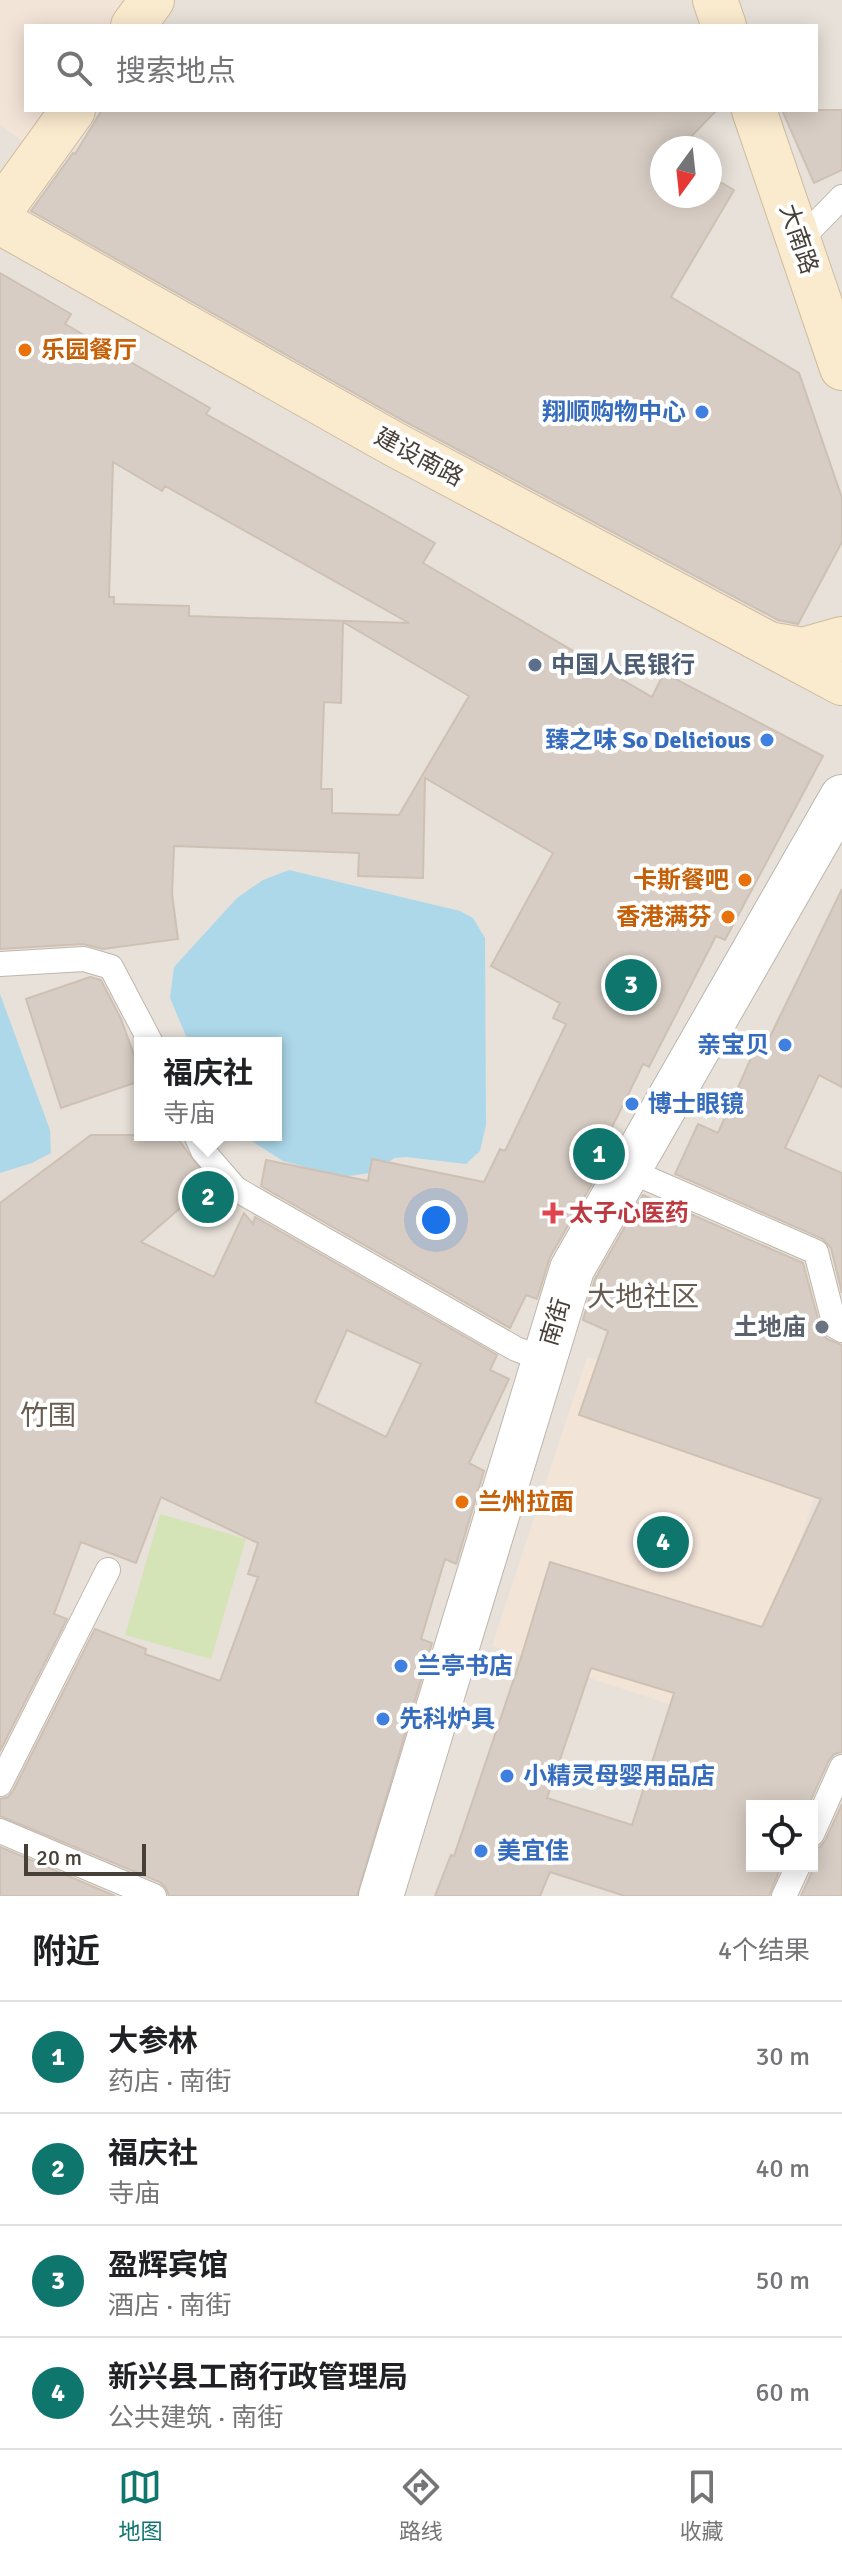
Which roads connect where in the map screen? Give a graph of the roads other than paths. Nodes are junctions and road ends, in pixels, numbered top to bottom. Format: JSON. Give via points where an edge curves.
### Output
{"nodes":[{"id":1,"x":152,"y":0,"type":"edge"},
{"id":2,"x":715,"y":0,"type":"edge"},
{"id":3,"x":134,"y":24,"type":"edge"},
{"id":4,"x":723,"y":24,"type":"edge"},
{"id":5,"x":72,"y":112,"type":"edge"},
{"id":6,"x":755,"y":112,"type":"edge"},
{"id":7,"x":842,"y":197,"type":"edge"},
{"id":8,"x":0,"y":211,"type":"edge"},
{"id":9,"x":0,"y":222,"type":"edge"},
{"id":10,"x":800,"y":240,"type":"junction"},
{"id":11,"x":842,"y":368,"type":"edge"},
{"id":12,"x":842,"y":639,"type":"edge"},
{"id":13,"x":770,"y":644,"type":"junction"},
{"id":14,"x":842,"y":683,"type":"edge"},
{"id":15,"x":842,"y":797,"type":"edge"},
{"id":16,"x":0,"y":964,"type":"edge"},
{"id":17,"x":148,"y":1037,"type":"edge"},
{"id":18,"x":199,"y":1141,"type":"edge"},
{"id":19,"x":628,"y":1170,"type":"junction"},
{"id":20,"x":842,"y":1330,"type":"edge"},
{"id":21,"x":544,"y":1359,"type":"junction"},
{"id":22,"x":108,"y":1570,"type":"dead end"},
{"id":23,"x":842,"y":1767,"type":"edge"},
{"id":24,"x":0,"y":1784,"type":"edge"},
{"id":25,"x":818,"y":1821,"type":"edge"},
{"id":26,"x":0,"y":1831,"type":"edge"},
{"id":27,"x":795,"y":1872,"type":"edge"},
{"id":28,"x":154,"y":1896,"type":"edge"},
{"id":29,"x":381,"y":1896,"type":"edge"},
{"id":30,"x":784,"y":1896,"type":"edge"}],
"edges":[{"from":1,"to":3,"type":"street"},
{"from":2,"to":4,"type":"street"},
{"from":5,"to":8,"type":"street"},
{"from":6,"to":10,"type":"street","name":"大南路"},
{"from":7,"to":10,"type":"lane"},
{"from":9,"to":13,"type":"street","name":"建设南路","via":[[392,443]]},
{"from":10,"to":11,"type":"street","name":"大南路"},
{"from":12,"to":13,"type":"street","via":[[803,650]]},
{"from":13,"to":14,"type":"street","name":"建设南路"},
{"from":15,"to":19,"type":"street","name":"南街"},
{"from":16,"to":17,"type":"lane","via":[[84,959],[111,967]]},
{"from":18,"to":21,"type":"lane","via":[[236,1189],[478,1329]]},
{"from":19,"to":20,"type":"lane","via":[[816,1252],[835,1326]]},
{"from":19,"to":21,"type":"street","name":"南街","via":[[572,1269]]},
{"from":21,"to":29,"type":"street","name":"南街"},
{"from":22,"to":24,"type":"lane"},
{"from":23,"to":25,"type":"lane"},
{"from":26,"to":28,"type":"lane"},
{"from":27,"to":30,"type":"lane"}]}
